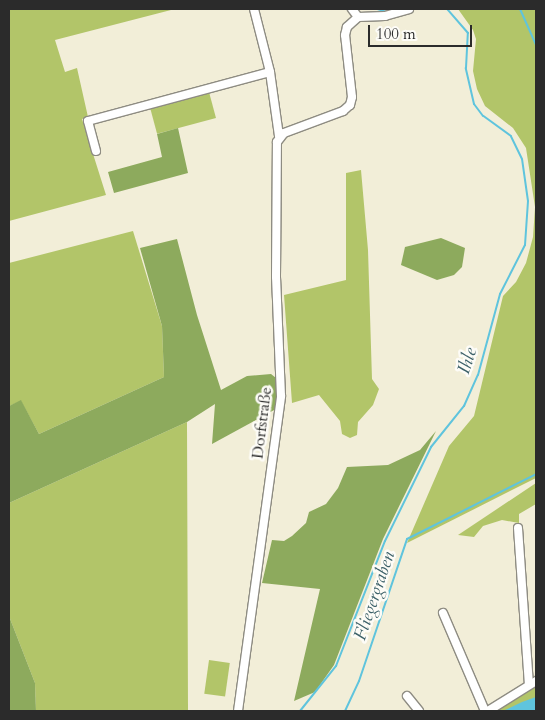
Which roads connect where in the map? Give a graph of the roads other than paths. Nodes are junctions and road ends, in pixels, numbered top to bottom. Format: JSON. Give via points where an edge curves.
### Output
{"nodes":[{"id":1,"x":254,"y":9,"type":"edge"},
{"id":2,"x":352,"y":9,"type":"edge"},
{"id":3,"x":409,"y":9,"type":"edge"},
{"id":4,"x":358,"y":17,"type":"junction"},
{"id":5,"x":270,"y":72,"type":"junction"},
{"id":6,"x":279,"y":136,"type":"junction"},
{"id":7,"x":96,"y":151,"type":"dead end"},
{"id":8,"x":518,"y":528,"type":"dead end"},
{"id":9,"x":444,"y":613,"type":"dead end"},
{"id":10,"x":533,"y":682,"type":"edge"},
{"id":11,"x":407,"y":696,"type":"dead end"},
{"id":12,"x":238,"y":711,"type":"edge"},
{"id":13,"x":420,"y":711,"type":"edge"},
{"id":14,"x":487,"y":711,"type":"edge"}],
"edges":[{"from":1,"to":5,"type":"street","name":"Dorfstraße"},
{"from":2,"to":4,"type":"street"},
{"from":3,"to":4,"type":"street","via":[[385,16]]},
{"from":4,"to":6,"type":"street","via":[[346,30],[350,105],[343,111]]},
{"from":5,"to":6,"type":"street","name":"Dorfstraße"},
{"from":5,"to":7,"type":"street","via":[[88,121]]},
{"from":6,"to":12,"type":"street","name":"Dorfstraße","via":[[276,149],[276,277],[281,396]]},
{"from":8,"to":10,"type":"street"},
{"from":9,"to":14,"type":"street"},
{"from":10,"to":14,"type":"street"},
{"from":11,"to":13,"type":"street"}]}
